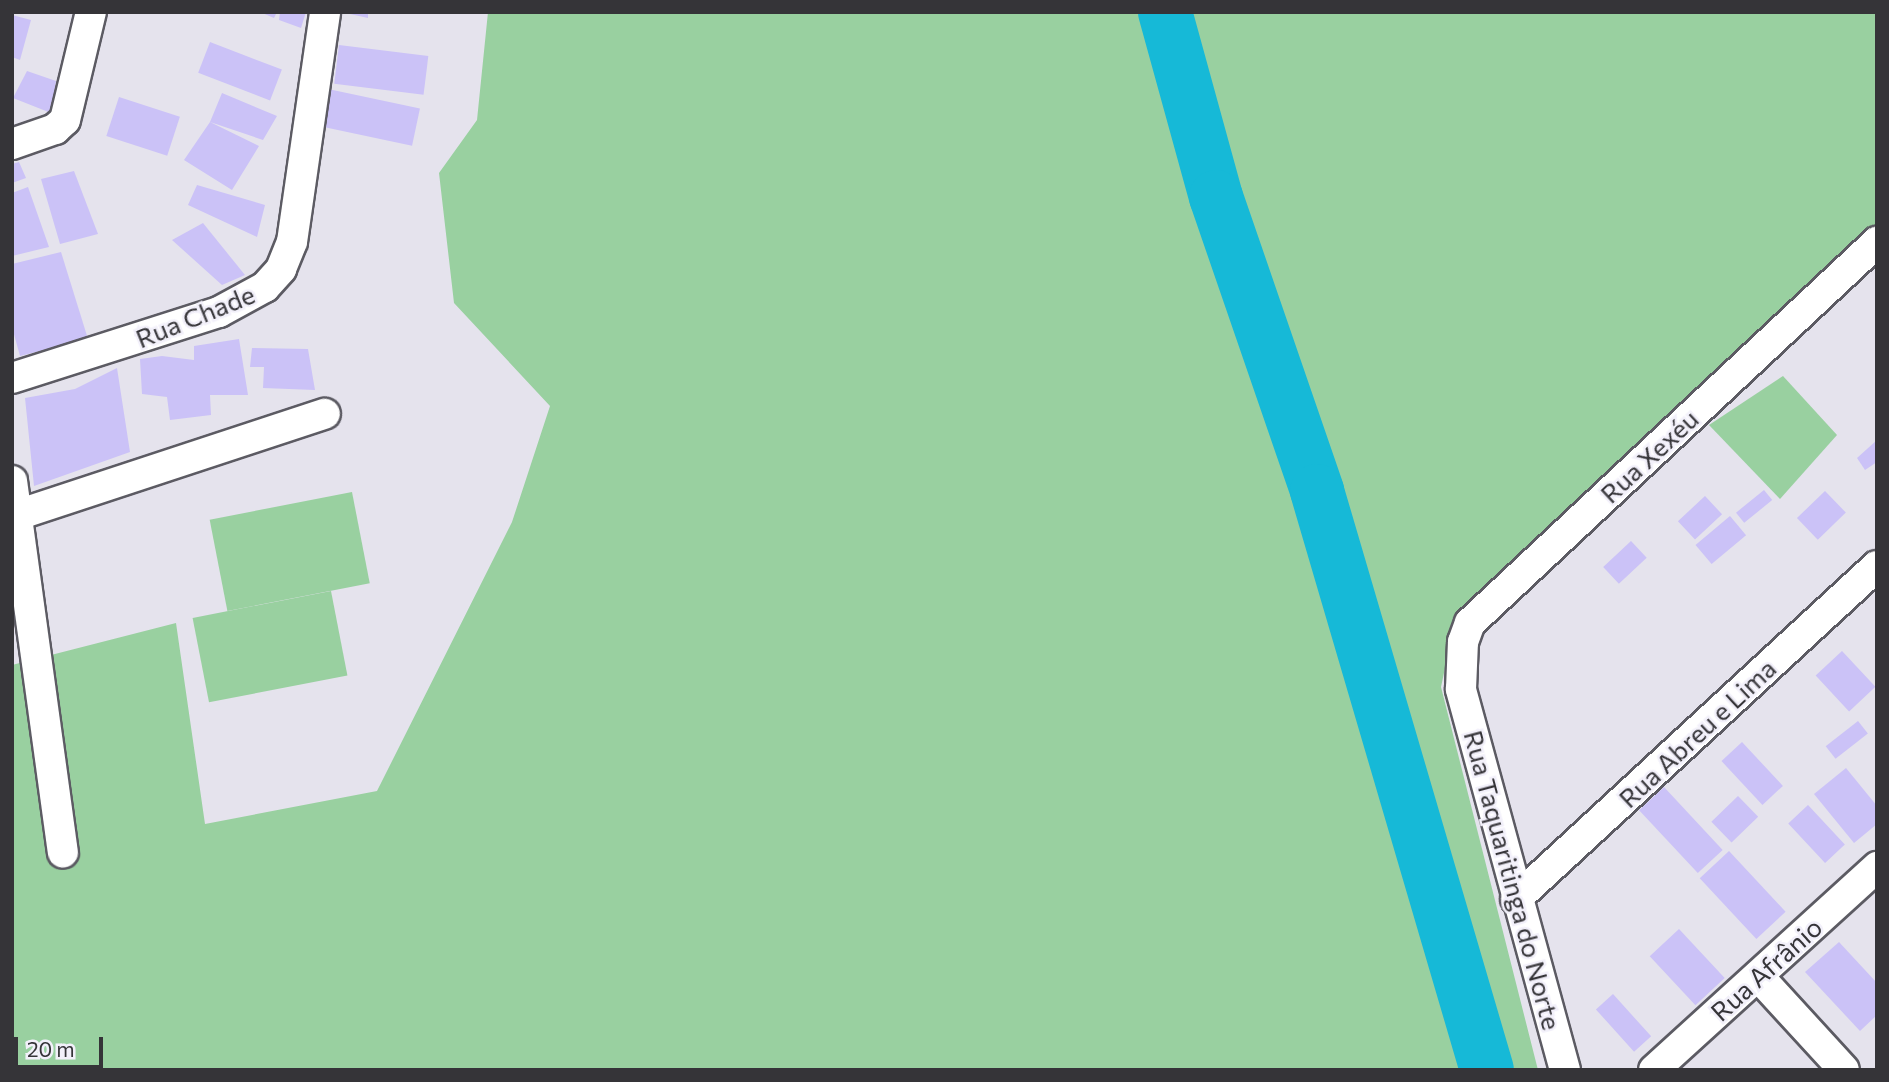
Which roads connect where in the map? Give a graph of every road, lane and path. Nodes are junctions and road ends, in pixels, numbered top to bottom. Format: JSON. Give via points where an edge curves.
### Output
{"nodes":[{"id":1,"x":91,"y":12,"type":"edge"},
{"id":2,"x":326,"y":12,"type":"edge"},
{"id":3,"x":12,"y":144,"type":"edge"},
{"id":4,"x":1877,"y":242,"type":"edge"},
{"id":5,"x":12,"y":378,"type":"edge"},
{"id":6,"x":325,"y":414,"type":"dead end"},
{"id":7,"x":12,"y":481,"type":"edge"},
{"id":8,"x":17,"y":515,"type":"junction"},
{"id":9,"x":1877,"y":566,"type":"edge"},
{"id":10,"x":1461,"y":689,"type":"joint"},
{"id":11,"x":63,"y":853,"type":"dead end"},
{"id":12,"x":1877,"y":867,"type":"edge"},
{"id":13,"x":1516,"y":899,"type":"junction"},
{"id":14,"x":1758,"y":976,"type":"junction"},
{"id":15,"x":1565,"y":1070,"type":"edge"},
{"id":16,"x":1654,"y":1070,"type":"edge"},
{"id":17,"x":1844,"y":1070,"type":"edge"}],
"edges":[{"from":1,"to":3,"type":"street","via":[[65,120],[55,130]]},
{"from":2,"to":5,"type":"street","name":"Rua Chade","via":[[292,242],[273,278],[247,300],[219,312]]},
{"from":4,"to":10,"type":"street","name":"Rua Xexéu","via":[[1470,623],[1463,642]]},
{"from":6,"to":8,"type":"street"},
{"from":7,"to":8,"type":"street"},
{"from":8,"to":11,"type":"street"},
{"from":9,"to":13,"type":"street","name":"Rua Abreu e Lima"},
{"from":10,"to":13,"type":"street","name":"Rua Taquaritinga do Norte"},
{"from":12,"to":14,"type":"street","name":"Rua Afrânio"},
{"from":13,"to":15,"type":"street","name":"Rua Taquaritinga do Norte"},
{"from":14,"to":16,"type":"street","name":"Rua Afrânio"},
{"from":14,"to":17,"type":"street"}]}
